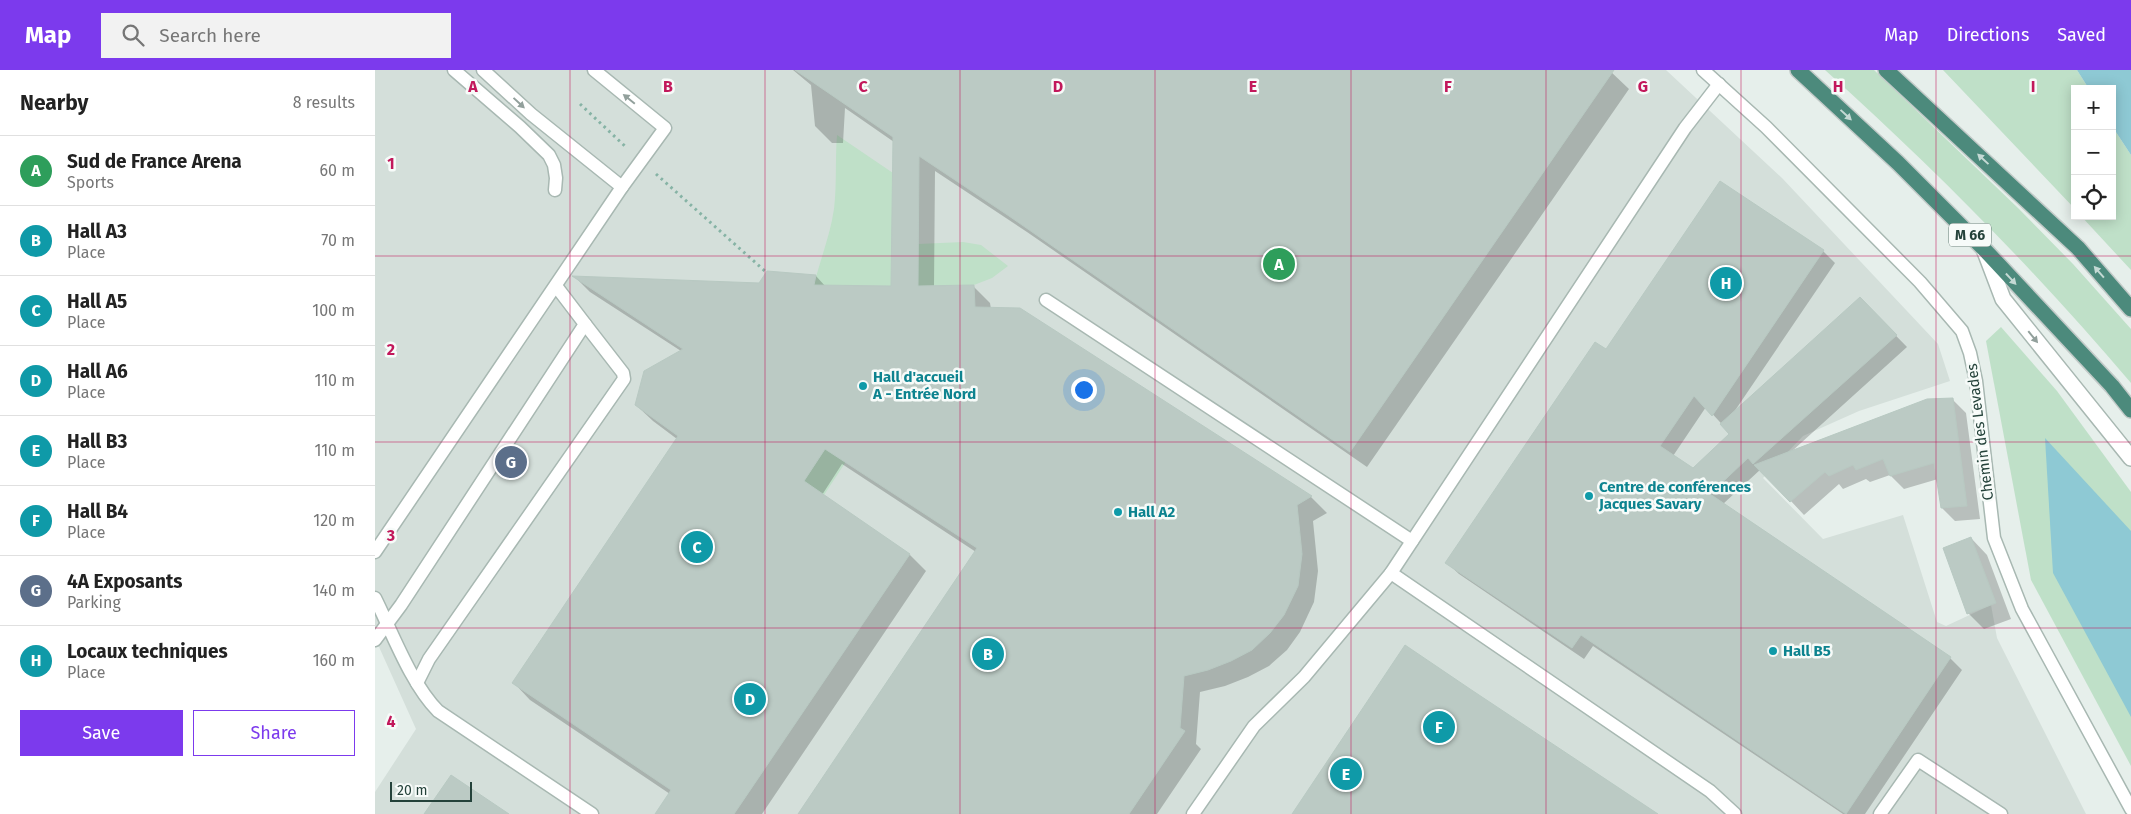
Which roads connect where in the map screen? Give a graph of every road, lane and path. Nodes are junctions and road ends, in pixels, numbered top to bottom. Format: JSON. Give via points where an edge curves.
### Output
{"nodes":[{"id":1,"x":454,"y":70,"type":"edge"},
{"id":2,"x":483,"y":70,"type":"edge"},
{"id":3,"x":594,"y":70,"type":"edge"},
{"id":4,"x":1703,"y":70,"type":"edge"},
{"id":5,"x":1798,"y":70,"type":"edge"},
{"id":6,"x":1886,"y":70,"type":"edge"},
{"id":7,"x":1719,"y":84,"type":"junction"},
{"id":8,"x":580,"y":104,"type":"dead end"},
{"id":9,"x":641,"y":160,"type":"junction"},
{"id":10,"x":622,"y":187,"type":"junction"},
{"id":11,"x":555,"y":190,"type":"dead end"},
{"id":12,"x":1984,"y":249,"type":"junction"},
{"id":13,"x":767,"y":272,"type":"dead end"},
{"id":14,"x":556,"y":286,"type":"junction"},
{"id":15,"x":1046,"y":300,"type":"dead end"},
{"id":16,"x":2131,"y":309,"type":"edge"},
{"id":17,"x":585,"y":324,"type":"junction"},
{"id":18,"x":2131,"y":410,"type":"edge"},
{"id":19,"x":2131,"y":458,"type":"edge"},
{"id":20,"x":1412,"y":541,"type":"junction"},
{"id":21,"x":375,"y":552,"type":"edge"},
{"id":22,"x":1391,"y":573,"type":"junction"},
{"id":23,"x":375,"y":598,"type":"edge"},
{"id":24,"x":388,"y":624,"type":"junction"},
{"id":25,"x":375,"y":640,"type":"edge"},
{"id":26,"x":417,"y":683,"type":"junction"},
{"id":27,"x":2131,"y":809,"type":"edge"},
{"id":28,"x":592,"y":814,"type":"edge"},
{"id":29,"x":1193,"y":814,"type":"edge"},
{"id":30,"x":1735,"y":814,"type":"edge"},
{"id":31,"x":1880,"y":814,"type":"edge"},
{"id":32,"x":2001,"y":814,"type":"edge"}],
"edges":[{"from":1,"to":11,"type":"lane","via":[[549,155],[554,165]]},
{"from":2,"to":10,"type":"lane","one_way":true,"via":[[531,114]]},
{"from":9,"to":3,"type":"lane","one_way":true,"via":[[665,128]]},
{"from":4,"to":7,"type":"lane","name":"Chemin des Levades"},
{"from":5,"to":12,"type":"highway","number":"M 66","one_way":true},
{"from":16,"to":6,"type":"highway","one_way":true,"via":[[2078,248]]},
{"from":7,"to":20,"type":"lane","via":[[1685,128]]},
{"from":7,"to":27,"type":"lane","name":"Chemin des Levades","via":[[1920,282],[1962,331],[1976,381],[1994,538],[2023,608]]},
{"from":8,"to":9,"type":"path"},
{"from":9,"to":10,"type":"lane"},
{"from":9,"to":13,"type":"path"},
{"from":10,"to":14,"type":"lane"},
{"from":12,"to":18,"type":"highway","number":"M 66","one_way":true},
{"from":12,"to":19,"type":"street","number":"M 66","one_way":true,"via":[[2003,299]]},
{"from":14,"to":17,"type":"lane"},
{"from":14,"to":21,"type":"lane"},
{"from":15,"to":20,"type":"lane"},
{"from":17,"to":24,"type":"lane"},
{"from":17,"to":26,"type":"lane","via":[[623,373],[623,379],[429,659]]},
{"from":20,"to":22,"type":"lane"},
{"from":22,"to":29,"type":"lane","via":[[1304,677],[1254,726]]},
{"from":22,"to":30,"type":"lane","via":[[1710,791]]},
{"from":23,"to":24,"type":"lane"},
{"from":24,"to":25,"type":"lane"},
{"from":24,"to":26,"type":"lane"},
{"from":26,"to":28,"type":"lane","via":[[437,711]]},
{"from":31,"to":32,"type":"lane","via":[[1918,760]]}]}
